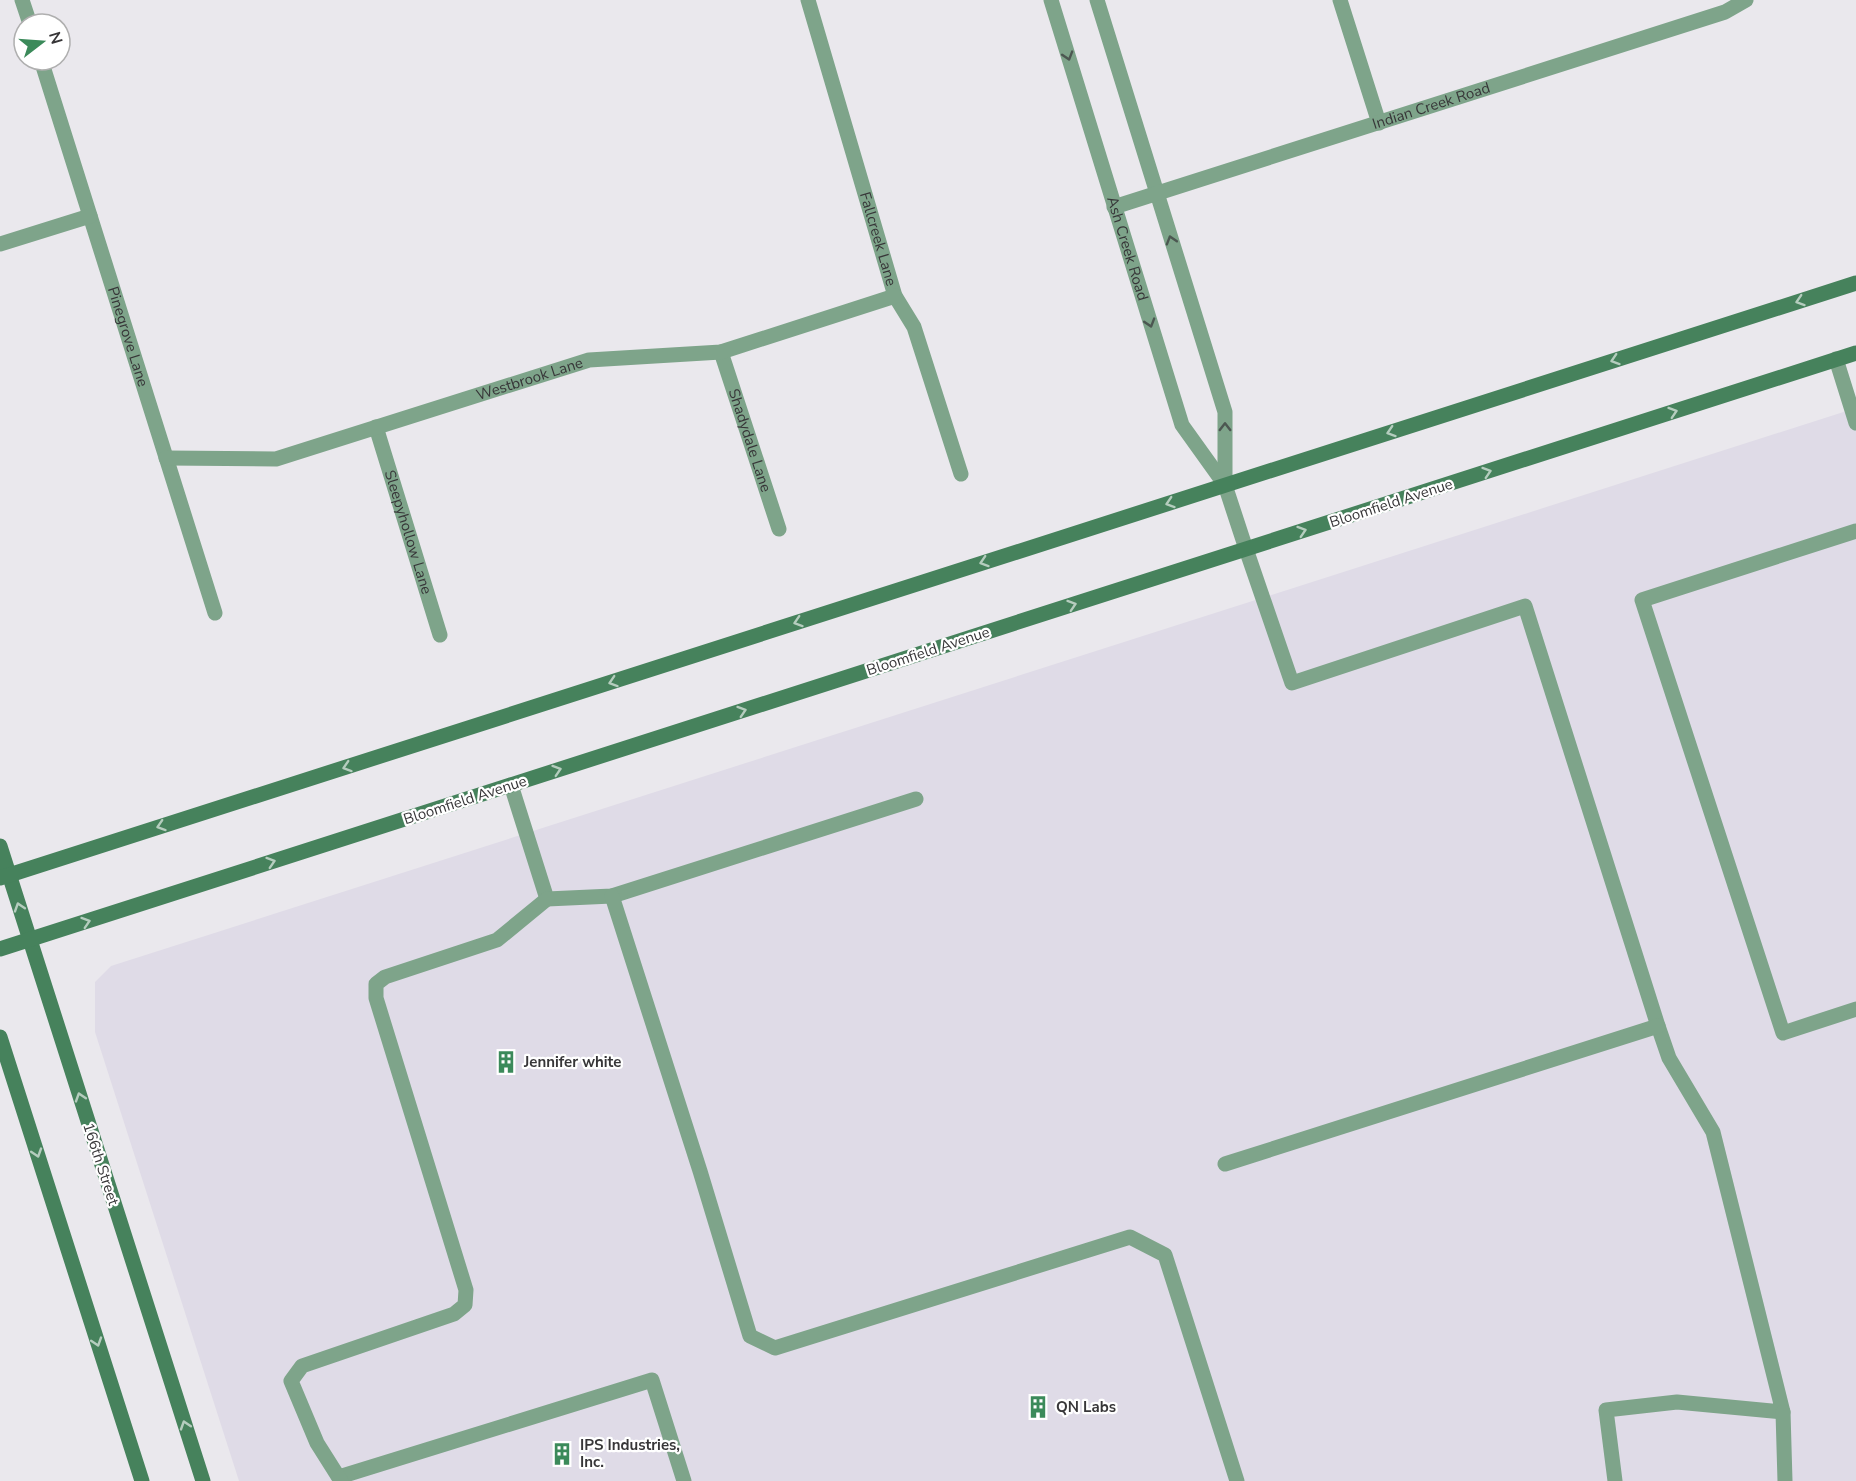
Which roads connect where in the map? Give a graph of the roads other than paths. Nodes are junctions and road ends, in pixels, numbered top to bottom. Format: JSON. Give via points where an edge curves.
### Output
{"nodes":[{"id":1,"x":807,"y":0,"type":"edge"},
{"id":2,"x":1051,"y":0,"type":"edge"},
{"id":3,"x":1098,"y":0,"type":"edge"},
{"id":4,"x":1340,"y":0,"type":"edge"},
{"id":5,"x":1746,"y":0,"type":"edge"},
{"id":6,"x":45,"y":72,"type":"edge"},
{"id":7,"x":1379,"y":123,"type":"junction"},
{"id":8,"x":1157,"y":194,"type":"junction"},
{"id":9,"x":1114,"y":207,"type":"junction"},
{"id":10,"x":90,"y":216,"type":"junction"},
{"id":11,"x":0,"y":244,"type":"edge"},
{"id":12,"x":1856,"y":283,"type":"edge"},
{"id":13,"x":895,"y":296,"type":"junction"},
{"id":14,"x":721,"y":352,"type":"junction"},
{"id":15,"x":1856,"y":353,"type":"edge"},
{"id":16,"x":1836,"y":359,"type":"junction"},
{"id":17,"x":1856,"y":423,"type":"edge"},
{"id":18,"x":375,"y":428,"type":"junction"},
{"id":19,"x":166,"y":458,"type":"junction"},
{"id":20,"x":961,"y":474,"type":"dead end"},
{"id":21,"x":1225,"y":485,"type":"junction"},
{"id":22,"x":779,"y":529,"type":"dead end"},
{"id":23,"x":1856,"y":531,"type":"edge"},
{"id":24,"x":1246,"y":549,"type":"junction"},
{"id":25,"x":215,"y":612,"type":"dead end"},
{"id":26,"x":440,"y":635,"type":"dead end"},
{"id":27,"x":511,"y":785,"type":"junction"},
{"id":28,"x":915,"y":799,"type":"dead end"},
{"id":29,"x":0,"y":846,"type":"edge"},
{"id":30,"x":4,"y":877,"type":"edge"},
{"id":31,"x":612,"y":896,"type":"junction"},
{"id":32,"x":548,"y":899,"type":"junction"},
{"id":33,"x":30,"y":940,"type":"junction"},
{"id":34,"x":0,"y":949,"type":"edge"},
{"id":35,"x":1856,"y":1009,"type":"edge"},
{"id":36,"x":1658,"y":1026,"type":"junction"},
{"id":37,"x":0,"y":1037,"type":"edge"},
{"id":38,"x":1225,"y":1164,"type":"dead end"},
{"id":39,"x":1782,"y":1412,"type":"junction"},
{"id":40,"x":340,"y":1479,"type":"edge"},
{"id":41,"x":142,"y":1481,"type":"edge"},
{"id":42,"x":203,"y":1481,"type":"edge"},
{"id":43,"x":684,"y":1481,"type":"edge"},
{"id":44,"x":1237,"y":1481,"type":"edge"},
{"id":45,"x":1615,"y":1481,"type":"edge"},
{"id":46,"x":1785,"y":1481,"type":"edge"}],
"edges":[{"from":1,"to":13,"type":"street","name":"Fallcreek Lane"},
{"from":2,"to":9,"type":"street","name":"Ash Creek Road","one_way":true},
{"from":3,"to":8,"type":"street","name":"Ash Creek Road"},
{"from":4,"to":7,"type":"street"},
{"from":5,"to":7,"type":"street","name":"Indian Creek Road","via":[[1725,12]]},
{"from":6,"to":10,"type":"street","name":"Pinegrove Lane"},
{"from":7,"to":8,"type":"street","name":"Indian Creek Road"},
{"from":8,"to":9,"type":"street","name":"Indian Creek Road"},
{"from":21,"to":8,"type":"street","name":"Ash Creek Road","one_way":true,"via":[[1225,412]]},
{"from":9,"to":21,"type":"street","name":"Ash Creek Road","one_way":true,"via":[[1182,425]]},
{"from":10,"to":11,"type":"street"},
{"from":10,"to":19,"type":"street","name":"Pinegrove Lane"},
{"from":12,"to":21,"type":"main road","one_way":true},
{"from":13,"to":14,"type":"street","name":"Westbrook Lane"},
{"from":13,"to":20,"type":"street","name":"Fallcreek Lane","via":[[914,327]]},
{"from":14,"to":18,"type":"street","name":"Westbrook Lane","via":[[588,360]]},
{"from":14,"to":22,"type":"street","name":"Shadydale Lane"},
{"from":15,"to":16,"type":"main road","name":"Bloomfield Avenue"},
{"from":16,"to":17,"type":"street"},
{"from":24,"to":16,"type":"main road","name":"Bloomfield Avenue","one_way":true},
{"from":18,"to":19,"type":"street","name":"Westbrook Lane","via":[[276,459]]},
{"from":18,"to":26,"type":"street","name":"Sleepyhollow Lane"},
{"from":19,"to":25,"type":"street","name":"Pinegrove Lane"},
{"from":21,"to":24,"type":"street","name":"Ash Creek Road"},
{"from":21,"to":30,"type":"main road","one_way":true},
{"from":23,"to":35,"type":"street","via":[[1642,600],[1783,1032]]},
{"from":27,"to":24,"type":"main road","name":"Bloomfield Avenue","one_way":true},
{"from":24,"to":36,"type":"street","name":"Ash Creek Road","via":[[1292,683],[1525,606]]},
{"from":27,"to":32,"type":"street"},
{"from":33,"to":27,"type":"main road","name":"Bloomfield Avenue","one_way":true},
{"from":28,"to":31,"type":"street"},
{"from":29,"to":30,"type":"main road","name":"166th Street"},
{"from":33,"to":30,"type":"main road","name":"166th Street","one_way":true},
{"from":31,"to":32,"type":"street"},
{"from":31,"to":44,"type":"street","via":[[750,1336],[776,1348],[1130,1237],[1165,1255]]},
{"from":32,"to":40,"type":"street","via":[[497,940],[385,977],[376,984],[376,998],[466,1290],[465,1305],[454,1314],[302,1366],[291,1381],[316,1443]]},
{"from":33,"to":34,"type":"main road","name":"Bloomfield Avenue"},
{"from":42,"to":33,"type":"main road","name":"166th Street","one_way":true},
{"from":36,"to":38,"type":"street"},
{"from":36,"to":39,"type":"street","via":[[1669,1058],[1713,1132]]},
{"from":37,"to":41,"type":"main road","one_way":true},
{"from":39,"to":45,"type":"street","via":[[1677,1402],[1606,1410]]},
{"from":39,"to":46,"type":"street"},
{"from":40,"to":43,"type":"street","via":[[652,1380]]}]}
